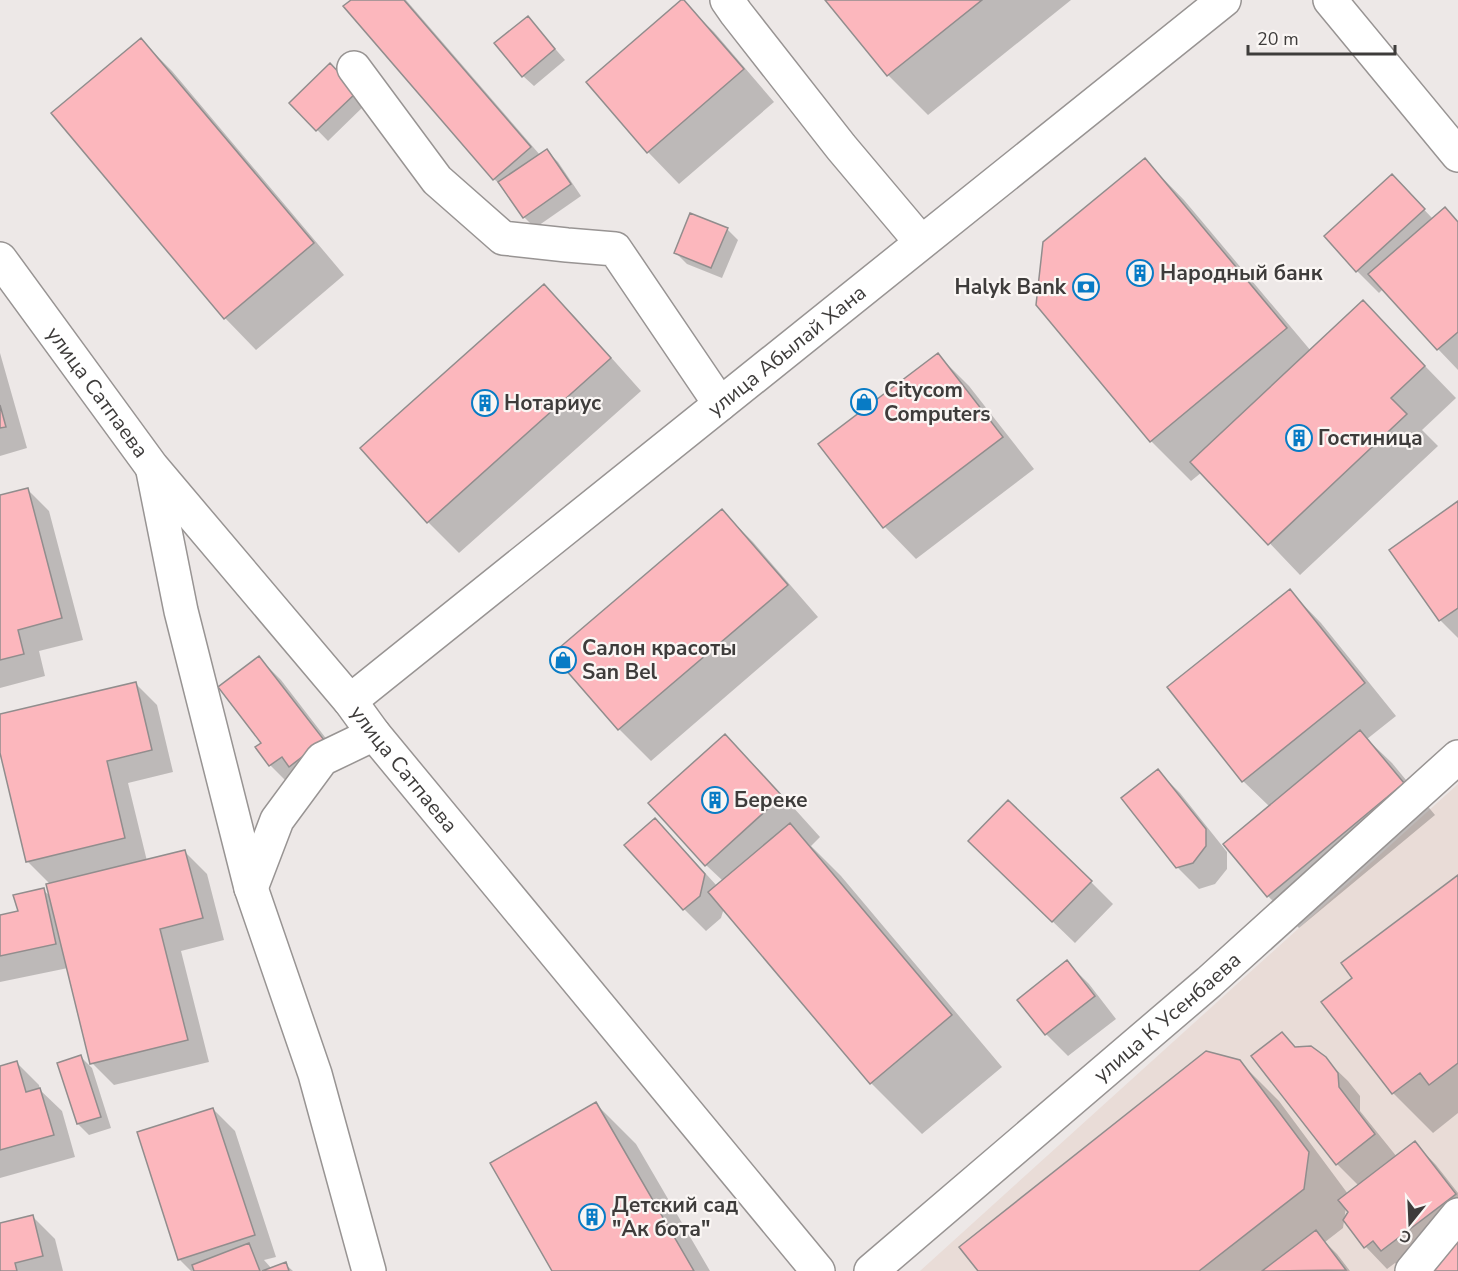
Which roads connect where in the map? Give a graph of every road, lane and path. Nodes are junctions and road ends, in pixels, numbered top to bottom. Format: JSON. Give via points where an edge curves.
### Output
{"nodes":[{"id":1,"x":727,"y":0,"type":"edge"},
{"id":2,"x":1224,"y":0,"type":"edge"},
{"id":3,"x":1330,"y":0,"type":"edge"},
{"id":4,"x":354,"y":68,"type":"dead end"},
{"id":5,"x":1458,"y":155,"type":"edge"},
{"id":6,"x":921,"y":242,"type":"junction"},
{"id":7,"x":0,"y":259,"type":"edge"},
{"id":8,"x":720,"y":404,"type":"junction"},
{"id":9,"x":152,"y":467,"type":"junction"},
{"id":10,"x":350,"y":701,"type":"junction"},
{"id":11,"x":374,"y":734,"type":"junction"},
{"id":12,"x":1458,"y":757,"type":"edge"},
{"id":13,"x":251,"y":888,"type":"junction"},
{"id":14,"x":1458,"y":1215,"type":"edge"},
{"id":15,"x":366,"y":1262,"type":"edge"},
{"id":16,"x":818,"y":1271,"type":"edge"},
{"id":17,"x":871,"y":1271,"type":"edge"},
{"id":18,"x":1412,"y":1271,"type":"edge"}],
"edges":[{"from":1,"to":6,"type":"street"},
{"from":2,"to":6,"type":"street","name":"улица Абылай Хана"},
{"from":3,"to":5,"type":"street"},
{"from":4,"to":8,"type":"street","via":[[437,180],[503,238],[615,249]]},
{"from":6,"to":8,"type":"street","name":"улица Абылай Хана"},
{"from":7,"to":9,"type":"street","name":"улица Сатпаева"},
{"from":8,"to":10,"type":"street","name":"улица Абылай Хана"},
{"from":9,"to":10,"type":"street","name":"улица Сатпаева"},
{"from":9,"to":13,"type":"street","via":[[181,611]]},
{"from":10,"to":11,"type":"street","name":"улица Сатпаева"},
{"from":11,"to":13,"type":"street","via":[[322,759],[277,820]]},
{"from":11,"to":16,"type":"street","name":"улица Сатпаева"},
{"from":12,"to":17,"type":"street","name":"улица К Усенбаева","via":[[1209,982]]},
{"from":13,"to":15,"type":"street","via":[[315,1074]]},
{"from":14,"to":18,"type":"street"}]}
